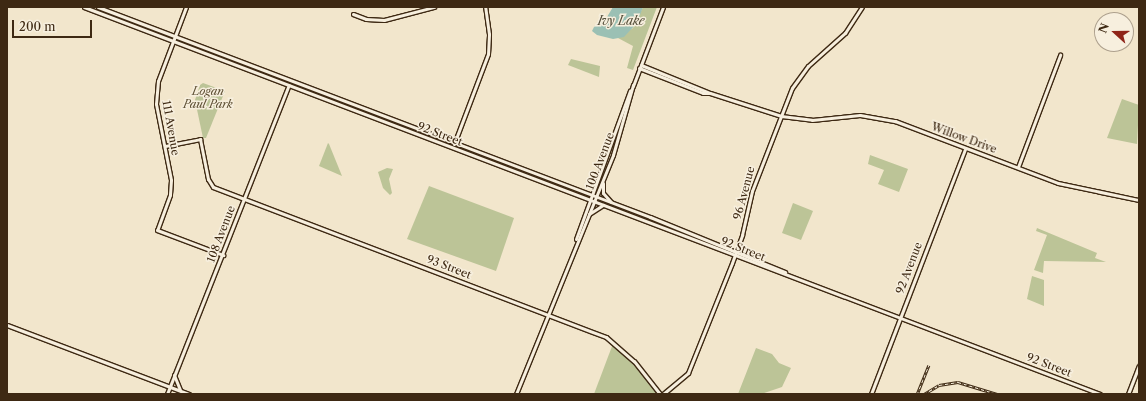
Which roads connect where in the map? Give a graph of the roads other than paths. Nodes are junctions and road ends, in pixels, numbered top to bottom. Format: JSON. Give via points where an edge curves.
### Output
{"nodes":[{"id":1,"x":84,"y":7,"type":"edge"},
{"id":2,"x":98,"y":7,"type":"edge"},
{"id":3,"x":186,"y":7,"type":"edge"},
{"id":4,"x":434,"y":7,"type":"edge"},
{"id":5,"x":485,"y":7,"type":"edge"},
{"id":6,"x":663,"y":7,"type":"edge"},
{"id":7,"x":862,"y":7,"type":"edge"},
{"id":8,"x":353,"y":14,"type":"dead end"},
{"id":9,"x":174,"y":36,"type":"junction"},
{"id":10,"x":172,"y":41,"type":"junction"},
{"id":11,"x":1060,"y":56,"type":"dead end"},
{"id":12,"x":640,"y":66,"type":"junction"},
{"id":13,"x":291,"y":80,"type":"junction"},
{"id":14,"x":289,"y":85,"type":"junction"},
{"id":15,"x":633,"y":85,"type":"junction"},
{"id":16,"x":780,"y":116,"type":"junction"},
{"id":17,"x":454,"y":144,"type":"junction"},
{"id":18,"x":165,"y":146,"type":"junction"},
{"id":19,"x":453,"y":148,"type":"junction"},
{"id":20,"x":965,"y":149,"type":"junction"},
{"id":21,"x":1018,"y":167,"type":"junction"},
{"id":22,"x":603,"y":181,"type":"junction"},
{"id":23,"x":591,"y":196,"type":"junction"},
{"id":24,"x":595,"y":197,"type":"junction"},
{"id":25,"x":245,"y":199,"type":"junction"},
{"id":26,"x":589,"y":200,"type":"junction"},
{"id":27,"x":1139,"y":200,"type":"edge"},
{"id":28,"x":594,"y":201,"type":"junction"},
{"id":29,"x":613,"y":204,"type":"junction"},
{"id":30,"x":603,"y":205,"type":"junction"},
{"id":31,"x":588,"y":215,"type":"junction"},
{"id":32,"x":576,"y":240,"type":"junction"},
{"id":33,"x":736,"y":250,"type":"junction"},
{"id":34,"x":223,"y":255,"type":"junction"},
{"id":35,"x":735,"y":255,"type":"junction"},
{"id":36,"x":790,"y":275,"type":"junction"},
{"id":37,"x":547,"y":314,"type":"junction"},
{"id":38,"x":899,"y":318,"type":"junction"},
{"id":39,"x":7,"y":324,"type":"edge"},
{"id":40,"x":1139,"y":366,"type":"edge"},
{"id":41,"x":174,"y":375,"type":"junction"},
{"id":42,"x":170,"y":387,"type":"junction"},
{"id":43,"x":181,"y":391,"type":"junction"},
{"id":44,"x":167,"y":394,"type":"edge"},
{"id":45,"x":188,"y":394,"type":"edge"},
{"id":46,"x":516,"y":394,"type":"edge"},
{"id":47,"x":660,"y":394,"type":"edge"},
{"id":48,"x":663,"y":394,"type":"edge"},
{"id":49,"x":871,"y":394,"type":"edge"},
{"id":50,"x":1100,"y":394,"type":"edge"},
{"id":51,"x":1128,"y":394,"type":"edge"}],
"edges":[{"from":1,"to":10,"type":"street","name":"92 Street"},
{"from":2,"to":9,"type":"street","name":"92 Street"},
{"from":3,"to":9,"type":"street","name":"111 Avenue"},
{"from":4,"to":8,"type":"street","via":[[384,20]]},
{"from":5,"to":17,"type":"street","via":[[489,34],[488,54]]},
{"from":6,"to":12,"type":"street","name":"100 Avenue"},
{"from":7,"to":16,"type":"street","name":"96 Avenue","via":[[845,33],[799,77]]},
{"from":9,"to":10,"type":"street","name":"111 Avenue"},
{"from":9,"to":13,"type":"street","name":"92 Street"},
{"from":10,"to":14,"type":"street","name":"92 Street"},
{"from":10,"to":18,"type":"street","name":"111 Avenue","via":[[158,81],[156,104]]},
{"from":11,"to":21,"type":"street"},
{"from":12,"to":15,"type":"street","name":"100 Avenue"},
{"from":12,"to":16,"type":"street","name":"Willow Drive"},
{"from":13,"to":14,"type":"street","name":"108 Avenue"},
{"from":13,"to":17,"type":"street","name":"92 Street"},
{"from":14,"to":19,"type":"street","name":"92 Street"},
{"from":14,"to":25,"type":"street","name":"108 Avenue"},
{"from":15,"to":22,"type":"street","name":"100 Avenue","via":[[624,121]]},
{"from":15,"to":23,"type":"street","name":"100 Avenue"},
{"from":16,"to":20,"type":"street","name":"Willow Drive","via":[[802,120],[854,114],[880,118]]},
{"from":16,"to":33,"type":"street","name":"96 Avenue","via":[[752,191]]},
{"from":17,"to":19,"type":"street"},
{"from":17,"to":23,"type":"street","name":"92 Street"},
{"from":18,"to":25,"type":"street","name":"93 Street","via":[[200,139],[208,179],[212,186]]},
{"from":18,"to":34,"type":"street","name":"111 Avenue","via":[[172,180],[170,195],[157,230]]},
{"from":19,"to":26,"type":"street","name":"92 Street"},
{"from":20,"to":21,"type":"street","name":"Willow Drive"},
{"from":20,"to":38,"type":"street","name":"92 Avenue"},
{"from":21,"to":27,"type":"street","name":"Willow Drive","via":[[1072,188]]},
{"from":22,"to":24,"type":"street","name":"100 Avenue"},
{"from":22,"to":29,"type":"street","via":[[603,193]]},
{"from":23,"to":24,"type":"street","name":"92 Street"},
{"from":23,"to":26,"type":"street","name":"100 Avenue"},
{"from":24,"to":28,"type":"street","name":"100 Avenue"},
{"from":24,"to":29,"type":"street","name":"92 Street"},
{"from":25,"to":34,"type":"street","name":"108 Avenue"},
{"from":25,"to":37,"type":"street","name":"93 Street"},
{"from":26,"to":28,"type":"street","name":"92 Street"},
{"from":26,"to":32,"type":"street","name":"100 Avenue"},
{"from":28,"to":30,"type":"street","name":"92 Street"},
{"from":28,"to":31,"type":"street","name":"100 Avenue"},
{"from":29,"to":33,"type":"street","name":"92 Street"},
{"from":30,"to":31,"type":"street"},
{"from":30,"to":35,"type":"street","name":"92 Street"},
{"from":31,"to":32,"type":"street","name":"100 Avenue"},
{"from":32,"to":37,"type":"street","name":"100 Avenue"},
{"from":33,"to":35,"type":"street","name":"96 Avenue"},
{"from":33,"to":36,"type":"street","name":"92 Street"},
{"from":34,"to":41,"type":"street","name":"108 Avenue"},
{"from":35,"to":36,"type":"street","name":"92 Street"},
{"from":35,"to":48,"type":"street","name":"96 Avenue","via":[[688,373]]},
{"from":36,"to":38,"type":"street","name":"92 Street"},
{"from":37,"to":46,"type":"street","name":"100 Avenue"},
{"from":37,"to":47,"type":"street","name":"93 Street","via":[[606,337],[634,361]]},
{"from":38,"to":49,"type":"street","name":"92 Avenue"},
{"from":38,"to":50,"type":"street","name":"92 Street"},
{"from":39,"to":42,"type":"street"},
{"from":40,"to":51,"type":"street"},
{"from":41,"to":42,"type":"street","name":"108 Avenue"},
{"from":41,"to":43,"type":"street"},
{"from":42,"to":43,"type":"street"},
{"from":42,"to":44,"type":"street","name":"108 Avenue"},
{"from":43,"to":45,"type":"street"}]}
